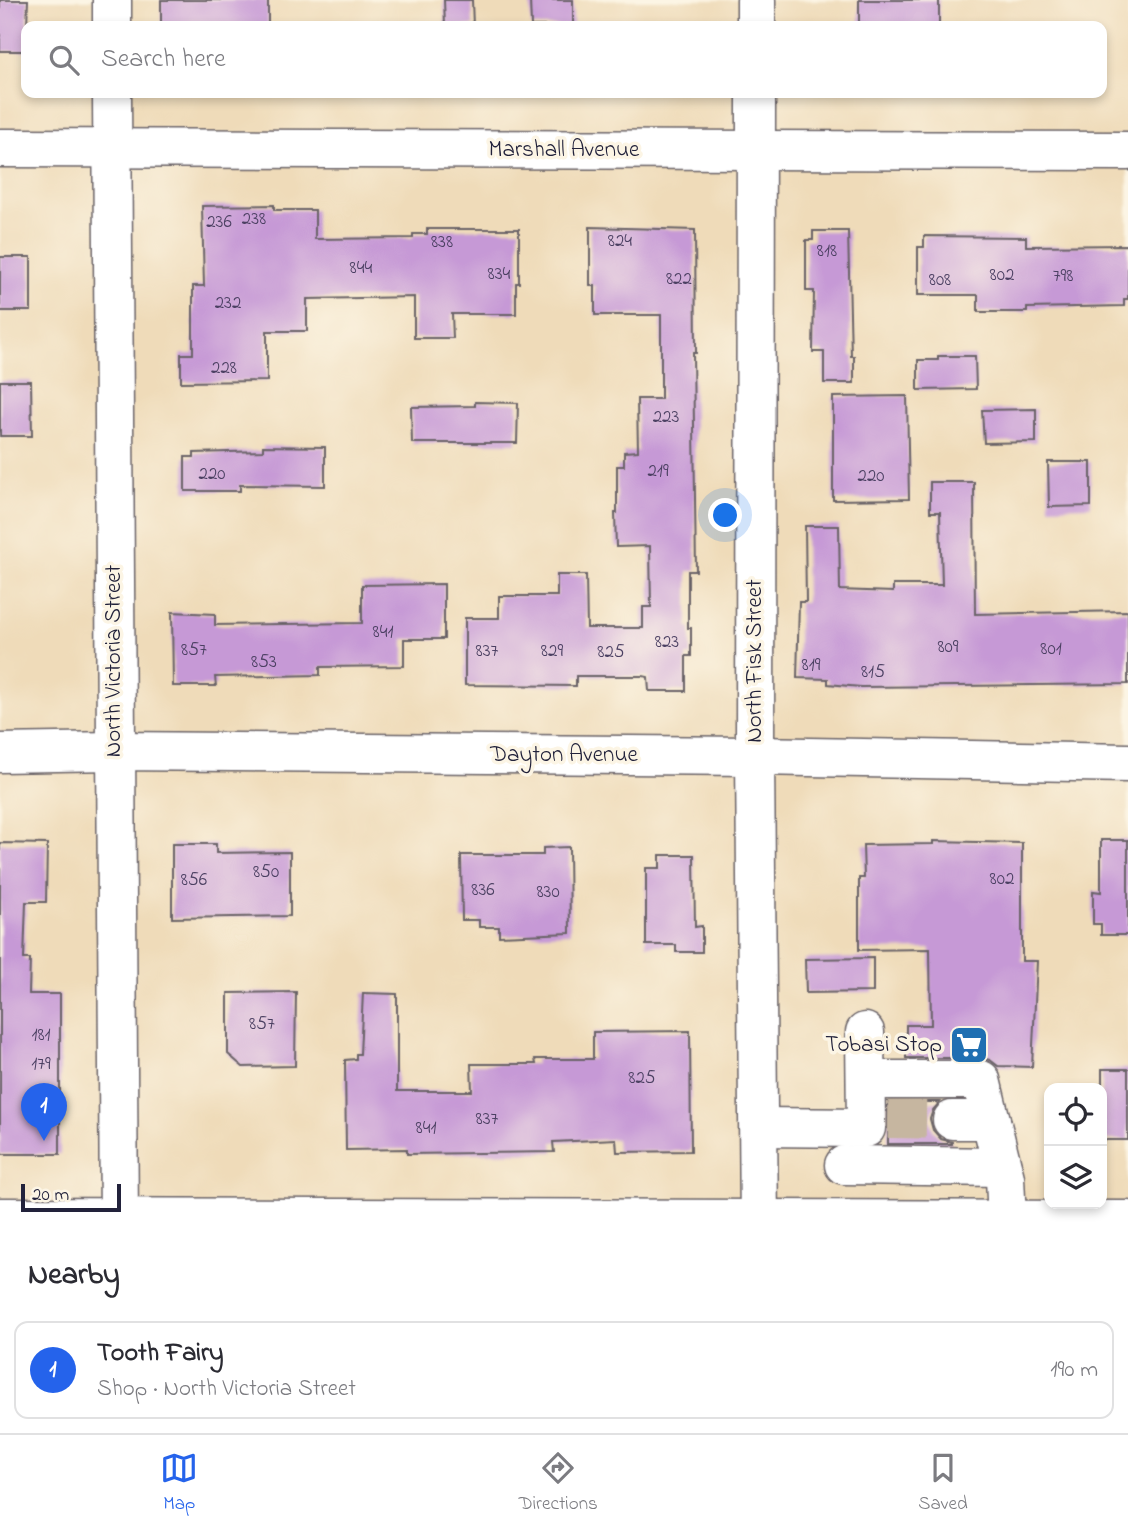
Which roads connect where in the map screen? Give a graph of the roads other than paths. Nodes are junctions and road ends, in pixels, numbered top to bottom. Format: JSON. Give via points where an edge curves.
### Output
{"nodes":[{"id":1,"x":112,"y":0,"type":"edge"},
{"id":2,"x":756,"y":0,"type":"edge"},
{"id":3,"x":112,"y":21,"type":"edge"},
{"id":4,"x":756,"y":21,"type":"edge"},
{"id":5,"x":112,"y":98,"type":"edge"},
{"id":6,"x":756,"y":98,"type":"edge"},
{"id":7,"x":0,"y":149,"type":"edge"},
{"id":8,"x":112,"y":149,"type":"junction"},
{"id":9,"x":757,"y":150,"type":"junction"},
{"id":10,"x":1128,"y":151,"type":"edge"},
{"id":11,"x":114,"y":751,"type":"junction"},
{"id":12,"x":0,"y":753,"type":"edge"},
{"id":13,"x":755,"y":756,"type":"junction"},
{"id":14,"x":1128,"y":762,"type":"edge"},
{"id":15,"x":865,"y":1032,"type":"dead end"},
{"id":16,"x":866,"y":1080,"type":"junction"},
{"id":17,"x":952,"y":1120,"type":"tunnel mouth"},
{"id":18,"x":991,"y":1120,"type":"junction"},
{"id":19,"x":866,"y":1122,"type":"junction"},
{"id":20,"x":759,"y":1127,"type":"junction"},
{"id":21,"x":844,"y":1165,"type":"junction"},
{"id":22,"x":1002,"y":1167,"type":"junction"},
{"id":23,"x":0,"y":1217,"type":"edge"},
{"id":24,"x":842,"y":1220,"type":"junction"},
{"id":25,"x":1007,"y":1220,"type":"junction"},
{"id":26,"x":1128,"y":1220,"type":"edge"},
{"id":27,"x":119,"y":1224,"type":"edge"},
{"id":28,"x":759,"y":1225,"type":"edge"}],
"edges":[{"from":1,"to":3,"type":"street"},
{"from":2,"to":4,"type":"street"},
{"from":5,"to":8,"type":"street","name":"North Victoria Street"},
{"from":6,"to":9,"type":"street","name":"North Fisk Street"},
{"from":7,"to":8,"type":"street","name":"Marshall Avenue"},
{"from":8,"to":9,"type":"street","name":"Marshall Avenue"},
{"from":8,"to":11,"type":"street","name":"North Victoria Street"},
{"from":9,"to":10,"type":"street","name":"Marshall Avenue"},
{"from":9,"to":13,"type":"street","name":"North Fisk Street"},
{"from":11,"to":12,"type":"street","name":"Dayton Avenue"},
{"from":11,"to":13,"type":"street","name":"Dayton Avenue"},
{"from":11,"to":27,"type":"street","name":"North Victoria Street"},
{"from":13,"to":14,"type":"street","name":"Dayton Avenue"},
{"from":13,"to":20,"type":"street","name":"North Fisk Street"},
{"from":15,"to":16,"type":"street"},
{"from":16,"to":18,"type":"street","via":[[981,1080]]},
{"from":16,"to":19,"type":"street"},
{"from":17,"to":18,"type":"street"},
{"from":18,"to":22,"type":"street"},
{"from":19,"to":20,"type":"street"},
{"from":19,"to":21,"type":"street"},
{"from":20,"to":28,"type":"street","name":"North Fisk Street"},
{"from":21,"to":22,"type":"street"},
{"from":21,"to":24,"type":"street"},
{"from":22,"to":25,"type":"street"},
{"from":23,"to":27,"type":"street"},
{"from":24,"to":25,"type":"street"},
{"from":24,"to":28,"type":"street"},
{"from":25,"to":26,"type":"street"},
{"from":27,"to":28,"type":"street"}]}
